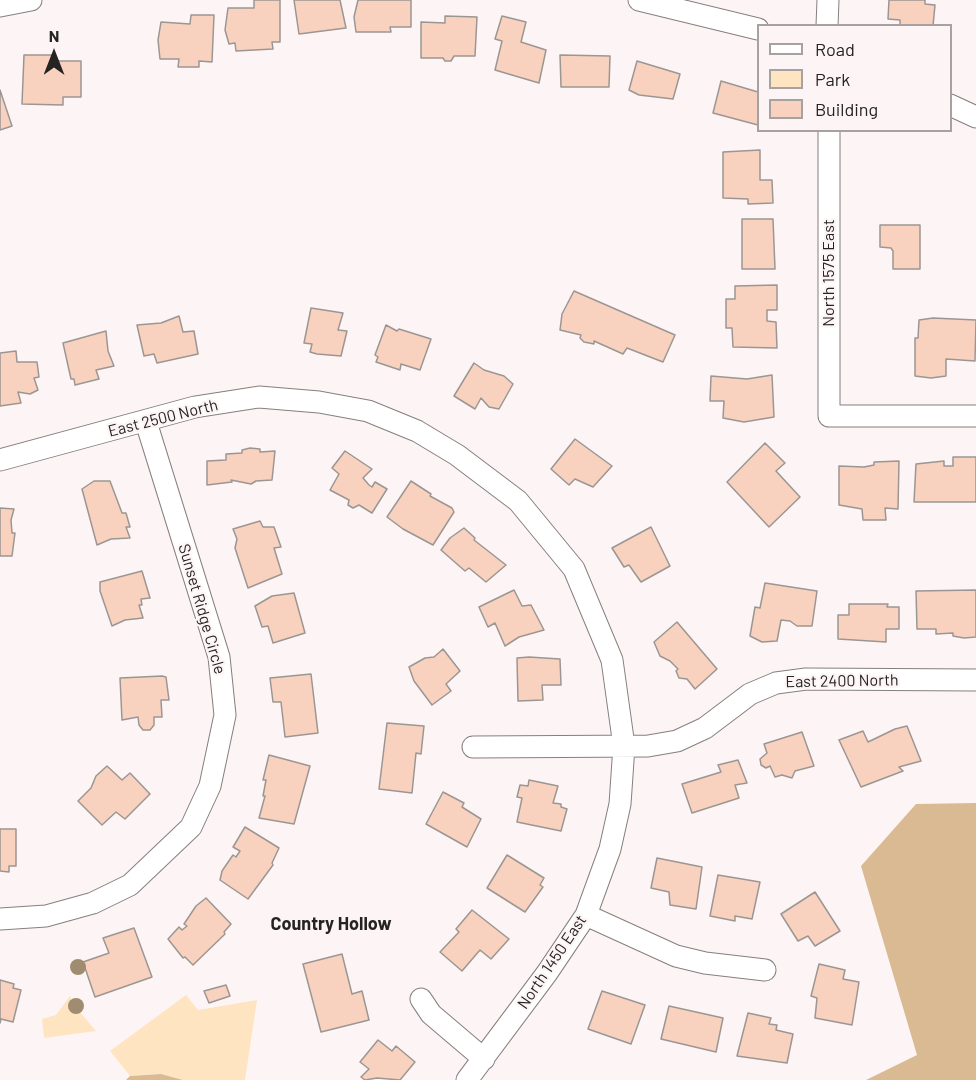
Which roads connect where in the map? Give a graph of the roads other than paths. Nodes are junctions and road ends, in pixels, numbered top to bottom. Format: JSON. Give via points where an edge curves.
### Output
{"nodes":[{"id":1,"x":31,"y":0,"type":"edge"},
{"id":2,"x":639,"y":0,"type":"edge"},
{"id":3,"x":828,"y":0,"type":"edge"},
{"id":4,"x":0,"y":6,"type":"edge"},
{"id":5,"x":828,"y":24,"type":"edge"},
{"id":6,"x":757,"y":29,"type":"edge"},
{"id":7,"x":952,"y":105,"type":"edge"},
{"id":8,"x":976,"y":117,"type":"edge"},
{"id":9,"x":829,"y":132,"type":"edge"},
{"id":10,"x":976,"y":416,"type":"edge"},
{"id":11,"x":146,"y":422,"type":"junction"},
{"id":12,"x":0,"y":460,"type":"edge"},
{"id":13,"x":490,"y":479,"type":"joint"},
{"id":14,"x":976,"y":680,"type":"edge"},
{"id":15,"x":624,"y":746,"type":"junction"},
{"id":16,"x":473,"y":747,"type":"dead end"},
{"id":17,"x":586,"y":915,"type":"junction"},
{"id":18,"x":0,"y":919,"type":"edge"},
{"id":19,"x":765,"y":970,"type":"dead end"},
{"id":20,"x":421,"y":999,"type":"dead end"},
{"id":21,"x":484,"y":1059,"type":"junction"},
{"id":22,"x":467,"y":1080,"type":"edge"}],
"edges":[{"from":1,"to":4,"type":"street"},
{"from":2,"to":6,"type":"street"},
{"from":3,"to":5,"type":"street"},
{"from":7,"to":8,"type":"street"},
{"from":9,"to":10,"type":"street","name":"North 1575 East","via":[[829,416]]},
{"from":11,"to":12,"type":"street","name":"East 2500 North"},
{"from":11,"to":13,"type":"street","name":"East 2500 North","via":[[195,406],[259,397],[320,402],[368,411],[417,430]]},
{"from":11,"to":18,"type":"street","name":"Sunset Ridge Circle","via":[[220,668],[225,715],[210,786],[191,827],[130,885],[93,903],[46,916]]},
{"from":13,"to":15,"type":"street","name":"North 1450 East","via":[[518,501],[574,569],[612,660]]},
{"from":14,"to":15,"type":"street","name":"East 2400 North","via":[[776,683],[750,694],[705,728],[676,741]]},
{"from":15,"to":16,"type":"street","name":"East 2400 North"},
{"from":15,"to":17,"type":"street","name":"North 1450 East","via":[[620,804],[610,849]]},
{"from":17,"to":19,"type":"street","via":[[676,956]]},
{"from":17,"to":21,"type":"street","name":"North 1450 East"},
{"from":20,"to":21,"type":"street","via":[[431,1014]]},
{"from":21,"to":22,"type":"street","name":"North 1450 East"}]}
